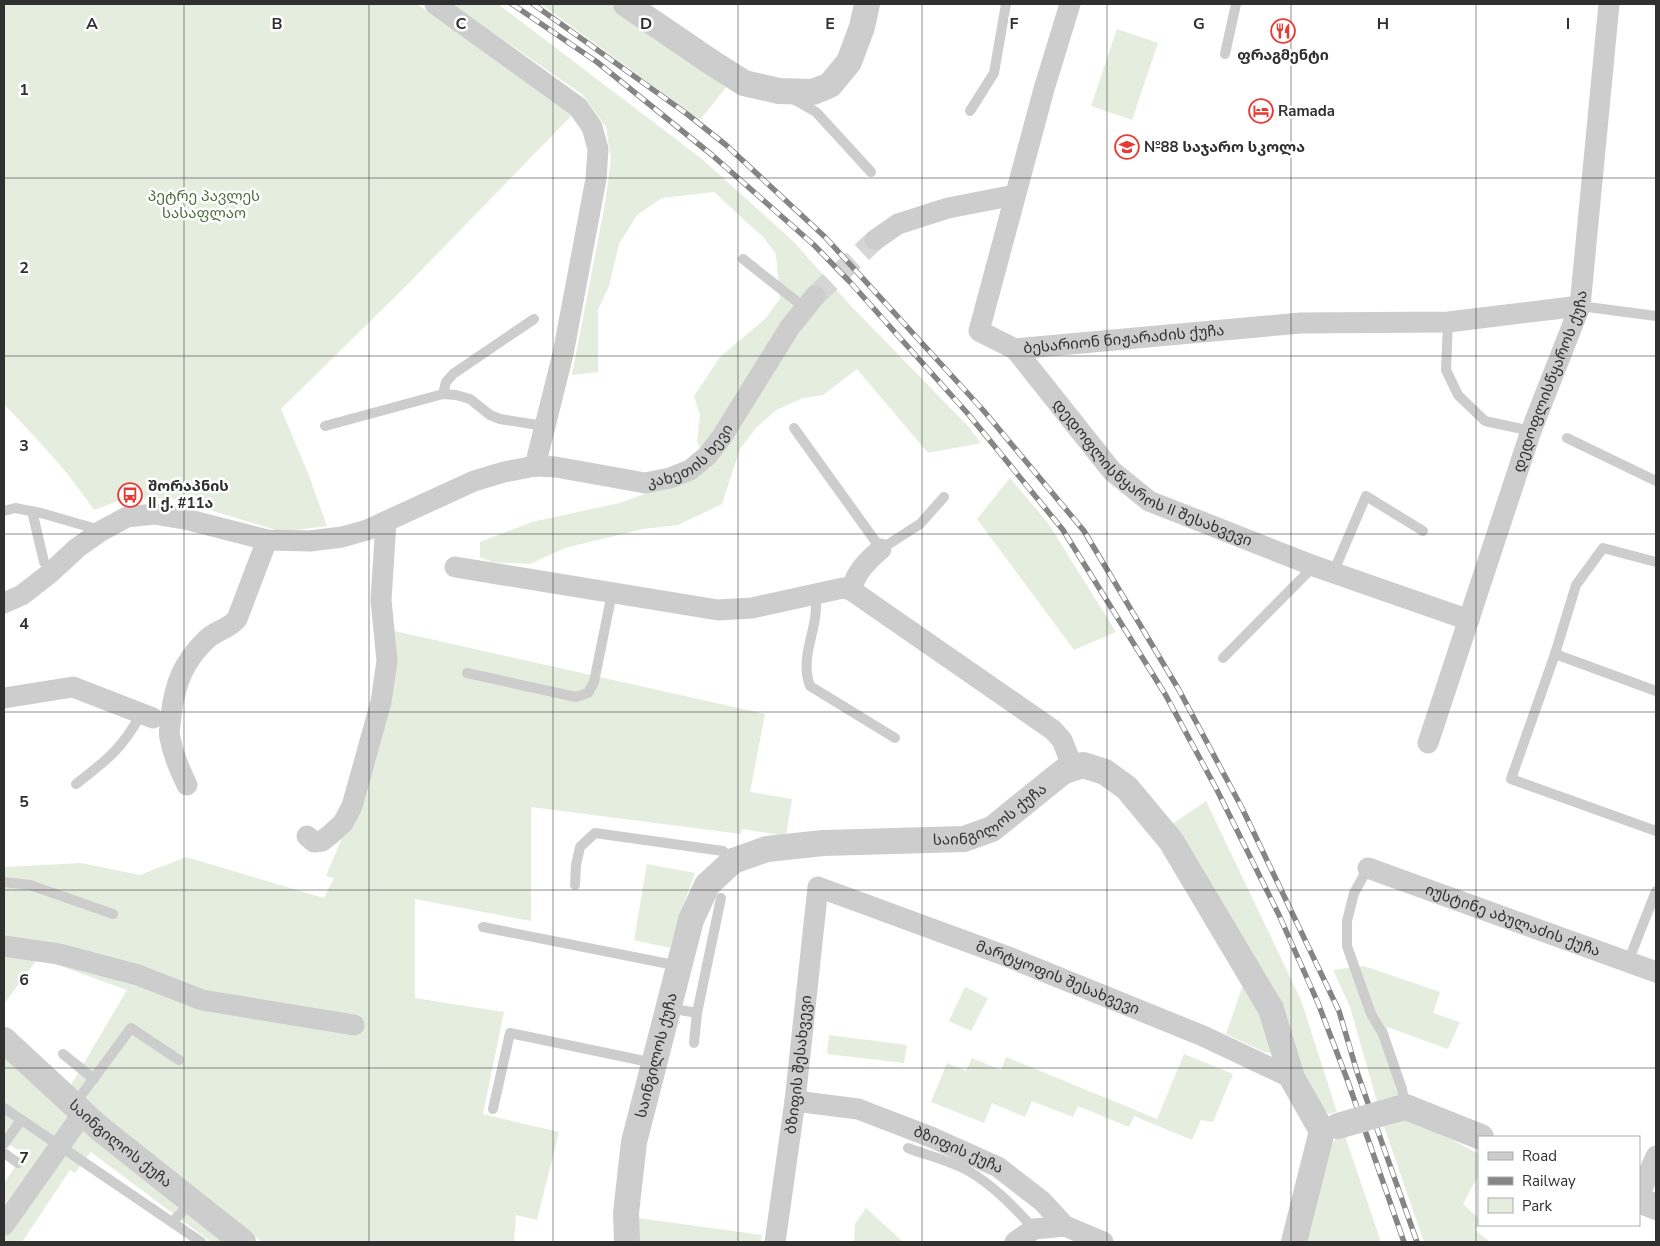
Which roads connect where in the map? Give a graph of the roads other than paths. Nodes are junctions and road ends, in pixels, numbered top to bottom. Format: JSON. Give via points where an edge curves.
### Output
{"nodes":[{"id":1,"x":435,"y":4,"type":"edge"},
{"id":2,"x":626,"y":4,"type":"edge"},
{"id":3,"x":867,"y":4,"type":"edge"},
{"id":4,"x":1006,"y":4,"type":"edge"},
{"id":5,"x":1070,"y":4,"type":"edge"},
{"id":6,"x":1236,"y":4,"type":"edge"},
{"id":7,"x":1609,"y":4,"type":"edge"},
{"id":8,"x":1225,"y":54,"type":"dead end"},
{"id":9,"x":779,"y":91,"type":"junction"},
{"id":10,"x":970,"y":111,"type":"dead end"},
{"id":11,"x":871,"y":172,"type":"dead end"},
{"id":12,"x":1015,"y":195,"type":"junction"},
{"id":13,"x":875,"y":240,"type":"tunnel mouth"},
{"id":14,"x":742,"y":259,"type":"dead end"},
{"id":15,"x":810,"y":302,"type":"joint"},
{"id":16,"x":1580,"y":306,"type":"junction"},
{"id":17,"x":1656,"y":316,"type":"edge"},
{"id":18,"x":534,"y":319,"type":"dead end"},
{"id":19,"x":1448,"y":322,"type":"junction"},
{"id":20,"x":1015,"y":349,"type":"junction"},
{"id":21,"x":443,"y":394,"type":"junction"},
{"id":22,"x":325,"y":426,"type":"dead end"},
{"id":23,"x":544,"y":426,"type":"junction"},
{"id":24,"x":794,"y":428,"type":"dead end"},
{"id":25,"x":1532,"y":431,"type":"junction"},
{"id":26,"x":1567,"y":438,"type":"dead end"},
{"id":27,"x":535,"y":466,"type":"junction"},
{"id":28,"x":1656,"y":481,"type":"edge"},
{"id":29,"x":944,"y":497,"type":"dead end"},
{"id":30,"x":4,"y":511,"type":"edge"},
{"id":31,"x":32,"y":511,"type":"junction"},
{"id":32,"x":386,"y":522,"type":"junction"},
{"id":33,"x":101,"y":530,"type":"junction"},
{"id":34,"x":1423,"y":531,"type":"dead end"},
{"id":35,"x":267,"y":540,"type":"junction"},
{"id":36,"x":882,"y":549,"type":"junction"},
{"id":37,"x":44,"y":562,"type":"dead end"},
{"id":38,"x":1656,"y":562,"type":"edge"},
{"id":39,"x":455,"y":567,"type":"dead end"},
{"id":40,"x":1323,"y":570,"type":"junction"},
{"id":41,"x":851,"y":590,"type":"junction"},
{"id":42,"x":612,"y":593,"type":"junction"},
{"id":43,"x":815,"y":594,"type":"junction"},
{"id":44,"x":4,"y":603,"type":"edge"},
{"id":45,"x":1470,"y":620,"type":"junction"},
{"id":46,"x":1555,"y":654,"type":"junction"},
{"id":47,"x":1223,"y":658,"type":"dead end"},
{"id":48,"x":468,"y":673,"type":"dead end"},
{"id":49,"x":1656,"y":691,"type":"edge"},
{"id":50,"x":4,"y":698,"type":"edge"},
{"id":51,"x":147,"y":716,"type":"joint"},
{"id":52,"x":895,"y":738,"type":"dead end"},
{"id":53,"x":1428,"y":743,"type":"dead end"},
{"id":54,"x":1073,"y":768,"type":"junction"},
{"id":55,"x":76,"y":784,"type":"dead end"},
{"id":56,"x":187,"y":785,"type":"dead end"},
{"id":57,"x":1656,"y":831,"type":"edge"},
{"id":58,"x":307,"y":836,"type":"dead end"},
{"id":59,"x":733,"y":861,"type":"junction"},
{"id":60,"x":1368,"y":868,"type":"joint"},
{"id":61,"x":4,"y":882,"type":"edge"},
{"id":62,"x":575,"y":885,"type":"dead end"},
{"id":63,"x":818,"y":887,"type":"joint"},
{"id":64,"x":1656,"y":891,"type":"edge"},
{"id":65,"x":721,"y":898,"type":"dead end"},
{"id":66,"x":113,"y":914,"type":"dead end"},
{"id":67,"x":484,"y":927,"type":"dead end"},
{"id":68,"x":4,"y":946,"type":"edge"},
{"id":69,"x":1628,"y":962,"type":"junction"},
{"id":70,"x":680,"y":967,"type":"junction"},
{"id":71,"x":1656,"y":972,"type":"edge"},
{"id":72,"x":669,"y":1008,"type":"junction"},
{"id":73,"x":697,"y":1013,"type":"junction"},
{"id":74,"x":354,"y":1025,"type":"dead end"},
{"id":75,"x":4,"y":1040,"type":"edge"},
{"id":76,"x":694,"y":1043,"type":"dead end"},
{"id":77,"x":63,"y":1054,"type":"dead end"},
{"id":78,"x":179,"y":1060,"type":"dead end"},
{"id":79,"x":655,"y":1064,"type":"junction"},
{"id":80,"x":1292,"y":1078,"type":"junction"},
{"id":81,"x":94,"y":1079,"type":"junction"},
{"id":82,"x":795,"y":1101,"type":"junction"},
{"id":83,"x":4,"y":1108,"type":"edge"},
{"id":84,"x":493,"y":1108,"type":"dead end"},
{"id":85,"x":1401,"y":1108,"type":"junction"},
{"id":86,"x":79,"y":1109,"type":"junction"},
{"id":87,"x":21,"y":1120,"type":"junction"},
{"id":88,"x":1330,"y":1128,"type":"junction"},
{"id":89,"x":1478,"y":1136,"type":"edge"},
{"id":90,"x":4,"y":1144,"type":"edge"},
{"id":91,"x":60,"y":1146,"type":"junction"},
{"id":92,"x":908,"y":1148,"type":"dead end"},
{"id":93,"x":4,"y":1153,"type":"edge"},
{"id":94,"x":1656,"y":1156,"type":"edge"},
{"id":95,"x":18,"y":1163,"type":"dead end"},
{"id":96,"x":1640,"y":1194,"type":"edge"},
{"id":97,"x":1640,"y":1200,"type":"edge"},
{"id":98,"x":193,"y":1202,"type":"junction"},
{"id":99,"x":1656,"y":1207,"type":"edge"},
{"id":100,"x":172,"y":1222,"type":"junction"},
{"id":101,"x":4,"y":1225,"type":"edge"},
{"id":102,"x":1065,"y":1226,"type":"junction"},
{"id":103,"x":1034,"y":1229,"type":"junction"},
{"id":104,"x":201,"y":1242,"type":"edge"},
{"id":105,"x":243,"y":1242,"type":"edge"},
{"id":106,"x":626,"y":1242,"type":"edge"},
{"id":107,"x":775,"y":1242,"type":"edge"},
{"id":108,"x":1015,"y":1242,"type":"edge"},
{"id":109,"x":1102,"y":1242,"type":"edge"},
{"id":110,"x":1294,"y":1242,"type":"edge"}],
"edges":[{"from":1,"to":23,"type":"street","via":[[578,107],[592,127],[598,150],[596,180],[563,354]]},
{"from":2,"to":9,"type":"street","via":[[744,83]]},
{"from":3,"to":9,"type":"street","via":[[849,62],[830,85],[813,92]]},
{"from":4,"to":10,"type":"lane","via":[[994,73]]},
{"from":5,"to":12,"type":"street","name":"ბესარიონ ნიჟარაძის ქუჩა"},
{"from":6,"to":8,"type":"lane"},
{"from":7,"to":16,"type":"street","name":"დედოფლისწყაროს ქუჩა"},
{"from":9,"to":11,"type":"lane","via":[[816,112]]},
{"from":12,"to":13,"type":"street","via":[[948,208],[898,224]]},
{"from":12,"to":20,"type":"street","name":"ბესარიონ ნიჟარაძის ქუჩა","via":[[979,330]]},
{"from":14,"to":15,"type":"lane"},
{"from":15,"to":27,"type":"street","name":"კახეთის ხევი","via":[[790,327],[721,438],[690,470],[645,483]]},
{"from":16,"to":17,"type":"lane"},
{"from":16,"to":19,"type":"street","name":"ბესარიონ ნიჟარაძის ქუჩა"},
{"from":16,"to":25,"type":"street","name":"დედოფლისწყაროს ქუჩა"},
{"from":18,"to":21,"type":"lane","via":[[453,374],[446,382]]},
{"from":19,"to":20,"type":"street","name":"ბესარიონ ნიჟარაძის ქუჩა","via":[[1301,323]]},
{"from":19,"to":25,"type":"lane","via":[[1446,370],[1458,395],[1485,421]]},
{"from":20,"to":40,"type":"street","name":"დედოფლისწყაროს II შესახვევი","via":[[1112,471],[1149,501]]},
{"from":21,"to":22,"type":"lane"},
{"from":21,"to":23,"type":"lane","via":[[470,399],[500,419]]},
{"from":23,"to":27,"type":"street"},
{"from":24,"to":36,"type":"lane"},
{"from":25,"to":45,"type":"street","name":"დედოფლისწყაროს ქუჩა"},
{"from":26,"to":28,"type":"lane"},
{"from":27,"to":32,"type":"street","name":"კახეთის ხევი","via":[[474,481]]},
{"from":29,"to":36,"type":"lane","via":[[920,524]]},
{"from":30,"to":31,"type":"lane","via":[[15,508]]},
{"from":31,"to":33,"type":"lane"},
{"from":31,"to":37,"type":"lane"},
{"from":32,"to":35,"type":"street","name":"კახეთის ხევი","via":[[342,537],[310,541]]},
{"from":32,"to":58,"type":"street","via":[[381,600],[387,661],[381,702],[352,806],[343,823],[322,841],[314,842]]},
{"from":33,"to":35,"type":"street","name":"კახეთის ხევი","via":[[127,517],[154,514]]},
{"from":33,"to":44,"type":"street","name":"კახეთის ხევი","via":[[22,595]]},
{"from":34,"to":40,"type":"lane","via":[[1366,496]]},
{"from":35,"to":56,"type":"street","via":[[237,619],[231,626],[207,638],[195,652],[184,667],[174,693],[169,736]]},
{"from":36,"to":41,"type":"street","via":[[861,569]]},
{"from":38,"to":46,"type":"lane","via":[[1603,548],[1576,585]]},
{"from":39,"to":42,"type":"street"},
{"from":40,"to":45,"type":"street","name":"დედოფლისწყაროს II შესახვევი"},
{"from":40,"to":47,"type":"lane"},
{"from":41,"to":43,"type":"street","via":[[843,588]]},
{"from":41,"to":54,"type":"street","via":[[1053,730],[1062,740]]},
{"from":42,"to":43,"type":"street","via":[[718,610],[752,608]]},
{"from":42,"to":48,"type":"lane","via":[[594,682],[588,693],[576,697]]},
{"from":43,"to":52,"type":"lane","via":[[816,614],[806,662],[810,686]]},
{"from":45,"to":53,"type":"street","name":"დედოფლისწყაროს ქუჩა"},
{"from":46,"to":49,"type":"lane"},
{"from":46,"to":57,"type":"lane","via":[[1511,780]]},
{"from":50,"to":51,"type":"street","via":[[73,687]]},
{"from":51,"to":55,"type":"lane","via":[[106,761]]},
{"from":54,"to":59,"type":"street","name":"საინგილოს ქუჩა","via":[[1064,771],[992,829],[964,839],[814,844],[767,849]]},
{"from":54,"to":80,"type":"street","via":[[1083,765],[1105,772],[1127,788],[1171,842],[1272,1009]]},
{"from":59,"to":62,"type":"lane","via":[[724,851],[595,833],[580,847]]},
{"from":59,"to":70,"type":"street","name":"საინგილოს ქუჩა","via":[[707,885],[692,920]]},
{"from":60,"to":69,"type":"street","name":"იუსტინე აბულაძის ქუჩა"},
{"from":60,"to":85,"type":"lane","via":[[1354,893],[1347,921],[1347,946],[1370,1014],[1383,1034],[1402,1089]]},
{"from":61,"to":66,"type":"lane","via":[[30,885]]},
{"from":63,"to":80,"type":"street","name":"მარტყოფის შესახვევი","via":[[1015,960],[1203,1036]]},
{"from":63,"to":82,"type":"street","name":"ბზიფის შესახვევი"},
{"from":64,"to":69,"type":"lane"},
{"from":65,"to":73,"type":"lane"},
{"from":67,"to":70,"type":"lane"},
{"from":68,"to":74,"type":"street","via":[[59,954],[129,973],[202,1000]]},
{"from":69,"to":71,"type":"street","name":"იუსტინე აბულაძის ქუჩა"},
{"from":70,"to":72,"type":"street","name":"საინგილოს ქუჩა"},
{"from":72,"to":73,"type":"lane"},
{"from":72,"to":79,"type":"street","name":"საინგილოს ქუჩა"},
{"from":73,"to":76,"type":"lane"},
{"from":75,"to":86,"type":"street","name":"საინგილოს ქუჩა"},
{"from":77,"to":81,"type":"lane"},
{"from":78,"to":81,"type":"lane","via":[[131,1028]]},
{"from":79,"to":84,"type":"lane","via":[[510,1033]]},
{"from":79,"to":106,"type":"street","name":"საინგილოს ქუჩა","via":[[634,1142]]},
{"from":80,"to":88,"type":"street"},
{"from":81,"to":86,"type":"lane"},
{"from":82,"to":102,"type":"street","name":"ბზიფის ქუჩა","via":[[858,1109],[998,1167],[1042,1201]]},
{"from":82,"to":107,"type":"street","name":"ბზიფის შესახვევი"},
{"from":83,"to":87,"type":"lane"},
{"from":85,"to":88,"type":"street","bridge":true},
{"from":85,"to":89,"type":"street"},
{"from":86,"to":91,"type":"street"},
{"from":86,"to":98,"type":"street","name":"საინგილოს ქუჩა"},
{"from":87,"to":90,"type":"lane"},
{"from":87,"to":91,"type":"lane"},
{"from":88,"to":110,"type":"street"},
{"from":91,"to":100,"type":"lane"},
{"from":91,"to":101,"type":"street"},
{"from":92,"to":103,"type":"lane","via":[[966,1169],[1001,1195]]},
{"from":93,"to":95,"type":"lane"},
{"from":94,"to":96,"type":"street"},
{"from":97,"to":99,"type":"street"},
{"from":98,"to":100,"type":"lane"},
{"from":98,"to":105,"type":"street","name":"საინგილოს ქუჩა"},
{"from":100,"to":104,"type":"lane"},
{"from":102,"to":103,"type":"street"},
{"from":102,"to":109,"type":"street","name":"ბზიფის ქუჩა"},
{"from":103,"to":108,"type":"street"}]}
